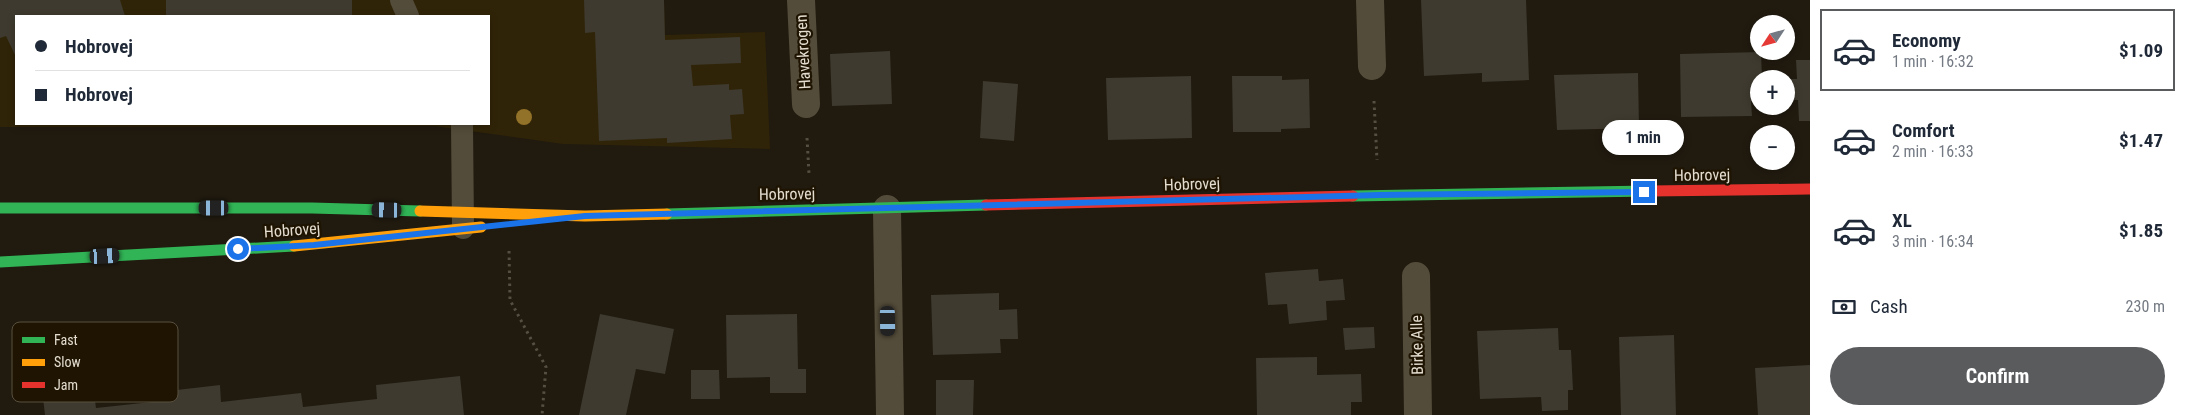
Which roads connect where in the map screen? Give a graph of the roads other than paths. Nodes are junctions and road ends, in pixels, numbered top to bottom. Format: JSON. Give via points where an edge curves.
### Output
{"nodes":[{"id":1,"x":401,"y":0,"type":"edge"},
{"id":2,"x":800,"y":0,"type":"edge"},
{"id":3,"x":1370,"y":0,"type":"edge"},
{"id":4,"x":408,"y":15,"type":"edge"},
{"id":5,"x":1372,"y":66,"type":"dead end"},
{"id":6,"x":806,"y":104,"type":"dead end"},
{"id":7,"x":462,"y":125,"type":"edge"},
{"id":8,"x":1806,"y":190,"type":"edge"},
{"id":9,"x":59,"y":207,"type":"junction"},
{"id":10,"x":0,"y":208,"type":"edge"},
{"id":11,"x":886,"y":208,"type":"junction"},
{"id":12,"x":0,"y":215,"type":"edge"},
{"id":13,"x":585,"y":216,"type":"junction"},
{"id":14,"x":463,"y":220,"type":"junction"},
{"id":15,"x":0,"y":262,"type":"edge"},
{"id":16,"x":1416,"y":276,"type":"dead end"},
{"id":17,"x":890,"y":415,"type":"edge"},
{"id":18,"x":1418,"y":415,"type":"edge"}],
"edges":[{"from":1,"to":4,"type":"lane"},
{"from":2,"to":6,"type":"street","name":"Havekrogen"},
{"from":3,"to":5,"type":"street"},
{"from":7,"to":14,"type":"lane"},
{"from":8,"to":11,"type":"main road","name":"Hobrovej","via":[[1380,195]]},
{"from":9,"to":10,"type":"main road","name":"Hobrovej"},
{"from":9,"to":12,"type":"main road"},
{"from":9,"to":14,"type":"main road","name":"Hobrovej","via":[[312,208]]},
{"from":11,"to":13,"type":"main road","name":"Hobrovej"},
{"from":11,"to":17,"type":"street"},
{"from":13,"to":14,"type":"main road","name":"Hobrovej"},
{"from":13,"to":14,"type":"main road","name":"Hobrovej","via":[[499,225]]},
{"from":14,"to":15,"type":"main road","name":"Hobrovej","via":[[314,245]]},
{"from":16,"to":18,"type":"street","name":"Birke Alle"}]}
